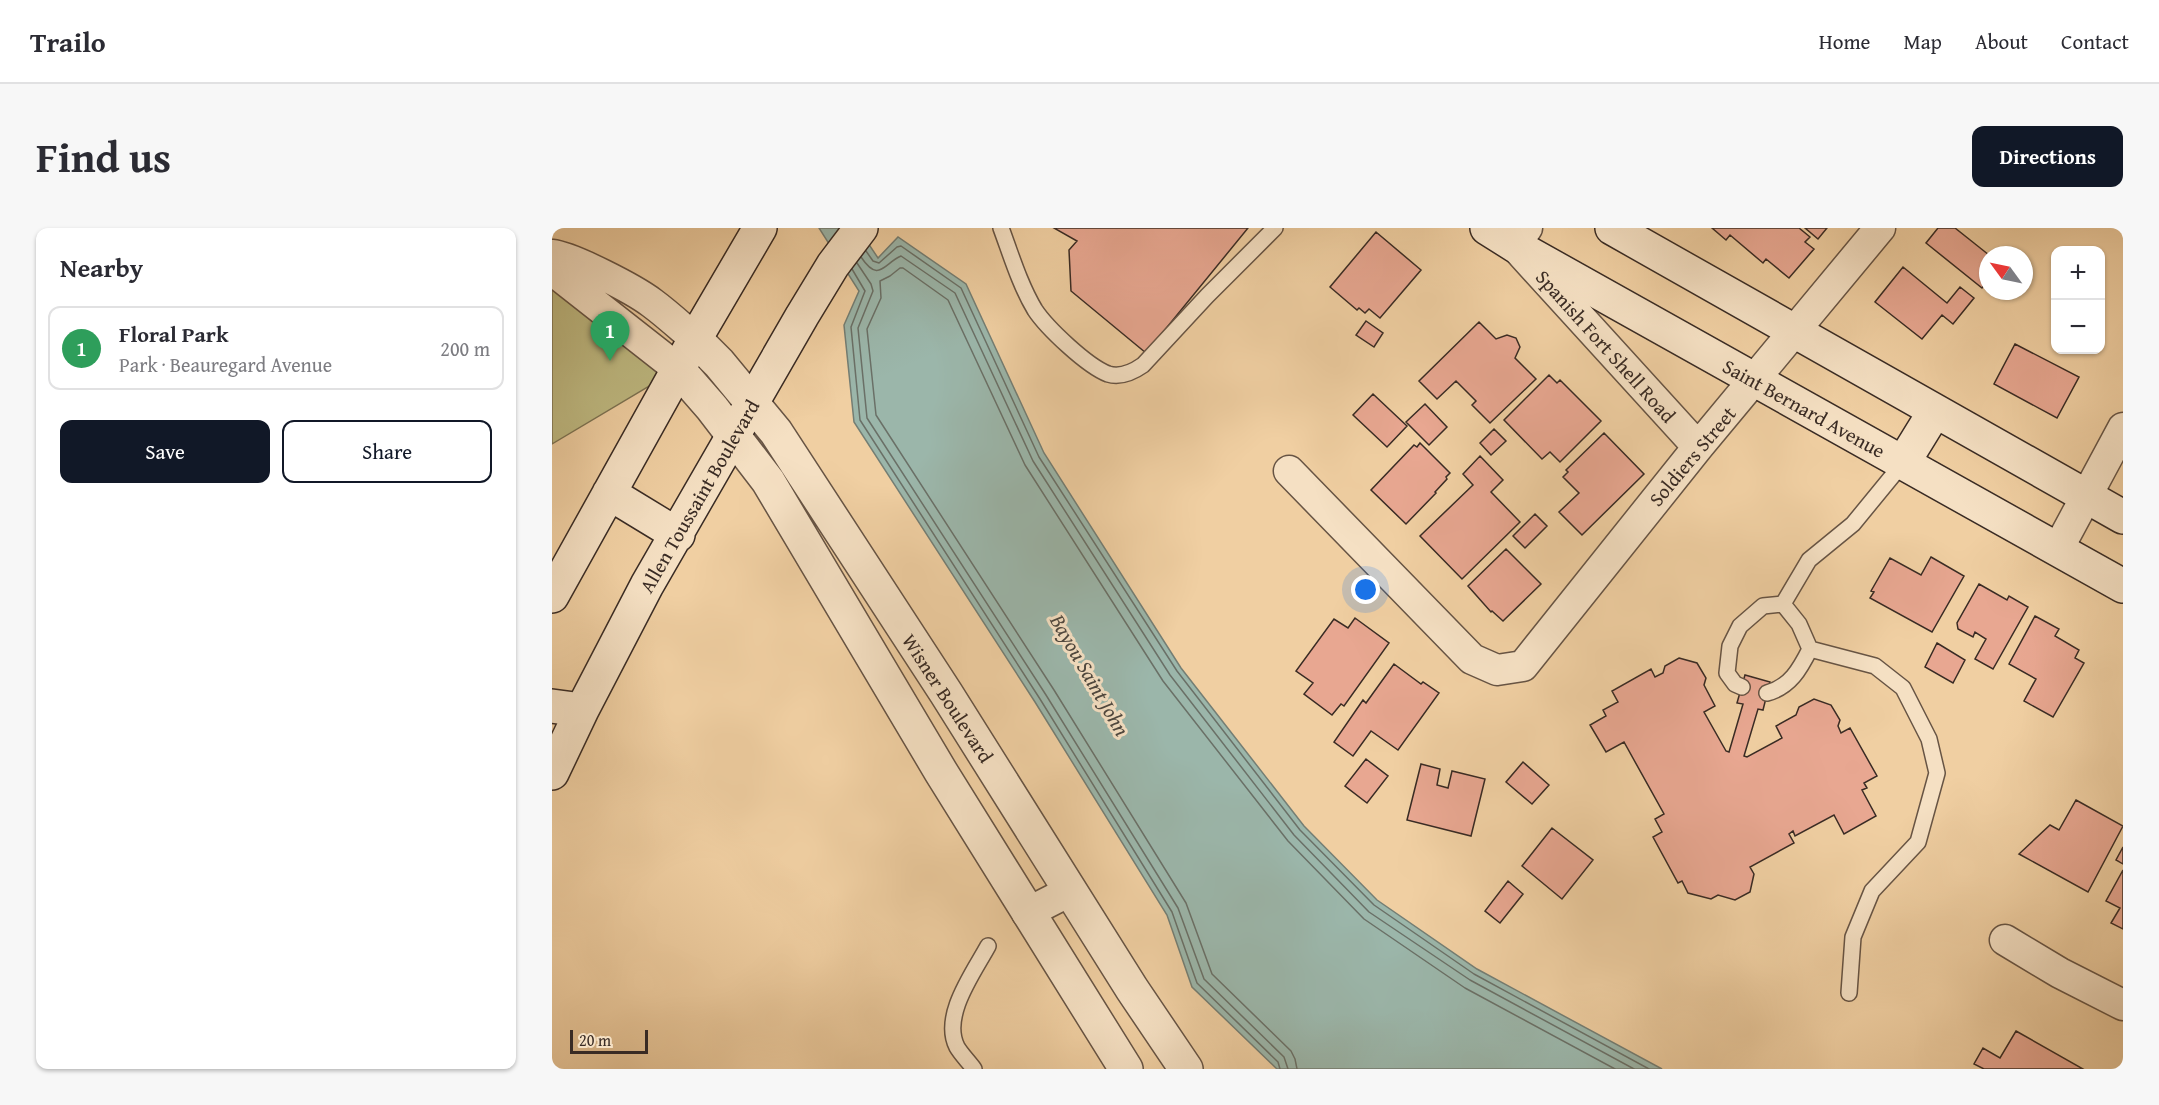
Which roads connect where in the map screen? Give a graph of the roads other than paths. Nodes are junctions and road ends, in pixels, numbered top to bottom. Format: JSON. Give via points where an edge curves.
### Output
{"nodes":[{"id":1,"x":760,"y":228,"type":"edge"},
{"id":2,"x":861,"y":228,"type":"edge"},
{"id":3,"x":1001,"y":228,"type":"edge"},
{"id":4,"x":1275,"y":228,"type":"edge"},
{"id":5,"x":1612,"y":228,"type":"edge"},
{"id":6,"x":1880,"y":228,"type":"edge"},
{"id":7,"x":1509,"y":234,"type":"edge"},
{"id":8,"x":552,"y":255,"type":"edge"},
{"id":9,"x":552,"y":270,"type":"edge"},
{"id":10,"x":1795,"y":332,"type":"junction"},
{"id":11,"x":695,"y":339,"type":"junction"},
{"id":12,"x":678,"y":369,"type":"junction"},
{"id":13,"x":1754,"y":381,"type":"junction"},
{"id":14,"x":752,"y":403,"type":"junction"},
{"id":15,"x":1935,"y":411,"type":"junction"},
{"id":16,"x":2123,"y":428,"type":"edge"},
{"id":17,"x":733,"y":436,"type":"junction"},
{"id":18,"x":1698,"y":447,"type":"junction"},
{"id":19,"x":1903,"y":463,"type":"junction"},
{"id":20,"x":1289,"y":471,"type":"dead end"},
{"id":21,"x":609,"y":493,"type":"junction"},
{"id":22,"x":2087,"y":496,"type":"junction"},
{"id":23,"x":2123,"y":517,"type":"edge"},
{"id":24,"x":678,"y":535,"type":"junction"},
{"id":25,"x":2058,"y":549,"type":"junction"},
{"id":26,"x":2123,"y":586,"type":"edge"},
{"id":27,"x":552,"y":596,"type":"edge"},
{"id":28,"x":1782,"y":604,"type":"junction"},
{"id":29,"x":1810,"y":649,"type":"junction"},
{"id":30,"x":1742,"y":687,"type":"dead end"},
{"id":31,"x":1767,"y":693,"type":"dead end"},
{"id":32,"x":567,"y":708,"type":"edge"},
{"id":33,"x":552,"y":773,"type":"edge"},
{"id":34,"x":1070,"y":891,"type":"junction"},
{"id":35,"x":1027,"y":913,"type":"junction"},
{"id":36,"x":2005,"y":940,"type":"dead end"},
{"id":37,"x":988,"y":946,"type":"dead end"},
{"id":38,"x":1849,"y":993,"type":"dead end"},
{"id":39,"x":2123,"y":1005,"type":"edge"},
{"id":40,"x":974,"y":1069,"type":"edge"},
{"id":41,"x":1126,"y":1069,"type":"edge"},
{"id":42,"x":1186,"y":1069,"type":"edge"}],
"edges":[{"from":1,"to":11,"type":"main road"},
{"from":2,"to":14,"type":"main road","name":"Allen Toussaint Boulevard","via":[[833,265]]},
{"from":3,"to":4,"type":"lane","via":[[1043,321],[1085,360],[1109,374],[1130,374]]},
{"from":5,"to":10,"type":"main road"},
{"from":6,"to":10,"type":"street","name":"Soldiers Street"},
{"from":7,"to":13,"type":"main road","name":"Saint Bernard Avenue"},
{"from":7,"to":18,"type":"street","name":"Spanish Fort Shell Road"},
{"from":8,"to":11,"type":"street","via":[[581,264],[651,302]]},
{"from":9,"to":12,"type":"street"},
{"from":10,"to":13,"type":"street","name":"Soldiers Street"},
{"from":10,"to":15,"type":"main road"},
{"from":11,"to":12,"type":"main road"},
{"from":11,"to":14,"type":"main road","name":"Wisner Boulevard"},
{"from":12,"to":17,"type":"main road","name":"Wisner Boulevard"},
{"from":12,"to":21,"type":"main road"},
{"from":13,"to":18,"type":"street","name":"Soldiers Street"},
{"from":13,"to":19,"type":"main road","name":"Saint Bernard Avenue"},
{"from":14,"to":17,"type":"main road","name":"Allen Toussaint Boulevard"},
{"from":14,"to":34,"type":"main road","name":"Wisner Boulevard","via":[[776,432]]},
{"from":15,"to":19,"type":"main road"},
{"from":15,"to":22,"type":"main road"},
{"from":16,"to":22,"type":"street"},
{"from":17,"to":24,"type":"main road","name":"Allen Toussaint Boulevard"},
{"from":17,"to":35,"type":"main road","name":"Wisner Boulevard","via":[[768,481]]},
{"from":18,"to":20,"type":"street","name":"Soldiers Street","via":[[1523,666],[1497,670],[1472,659]]},
{"from":19,"to":25,"type":"main road","name":"Saint Bernard Avenue"},
{"from":19,"to":28,"type":"lane","via":[[1853,524],[1809,560]]},
{"from":21,"to":24,"type":"main road"},
{"from":21,"to":27,"type":"main road"},
{"from":22,"to":23,"type":"main road"},
{"from":22,"to":25,"type":"street"},
{"from":24,"to":32,"type":"main road","name":"Allen Toussaint Boulevard"},
{"from":25,"to":26,"type":"main road","name":"Saint Bernard Avenue"},
{"from":28,"to":29,"type":"lane","via":[[1799,624]]},
{"from":28,"to":30,"type":"lane","via":[[1763,606],[1740,626],[1730,646],[1727,673]]},
{"from":29,"to":31,"type":"lane","via":[[1789,682],[1780,690]]},
{"from":29,"to":38,"type":"lane","via":[[1875,666],[1903,688],[1929,739],[1936,773],[1918,842],[1872,891],[1852,937]]},
{"from":32,"to":33,"type":"main road","name":"Allen Toussaint Boulevard"},
{"from":34,"to":35,"type":"street"},
{"from":34,"to":42,"type":"main road","name":"Wisner Boulevard"},
{"from":35,"to":41,"type":"main road","name":"Wisner Boulevard"},
{"from":36,"to":39,"type":"street"},
{"from":37,"to":40,"type":"lane","via":[[960,996],[952,1028],[956,1046]]}]}
